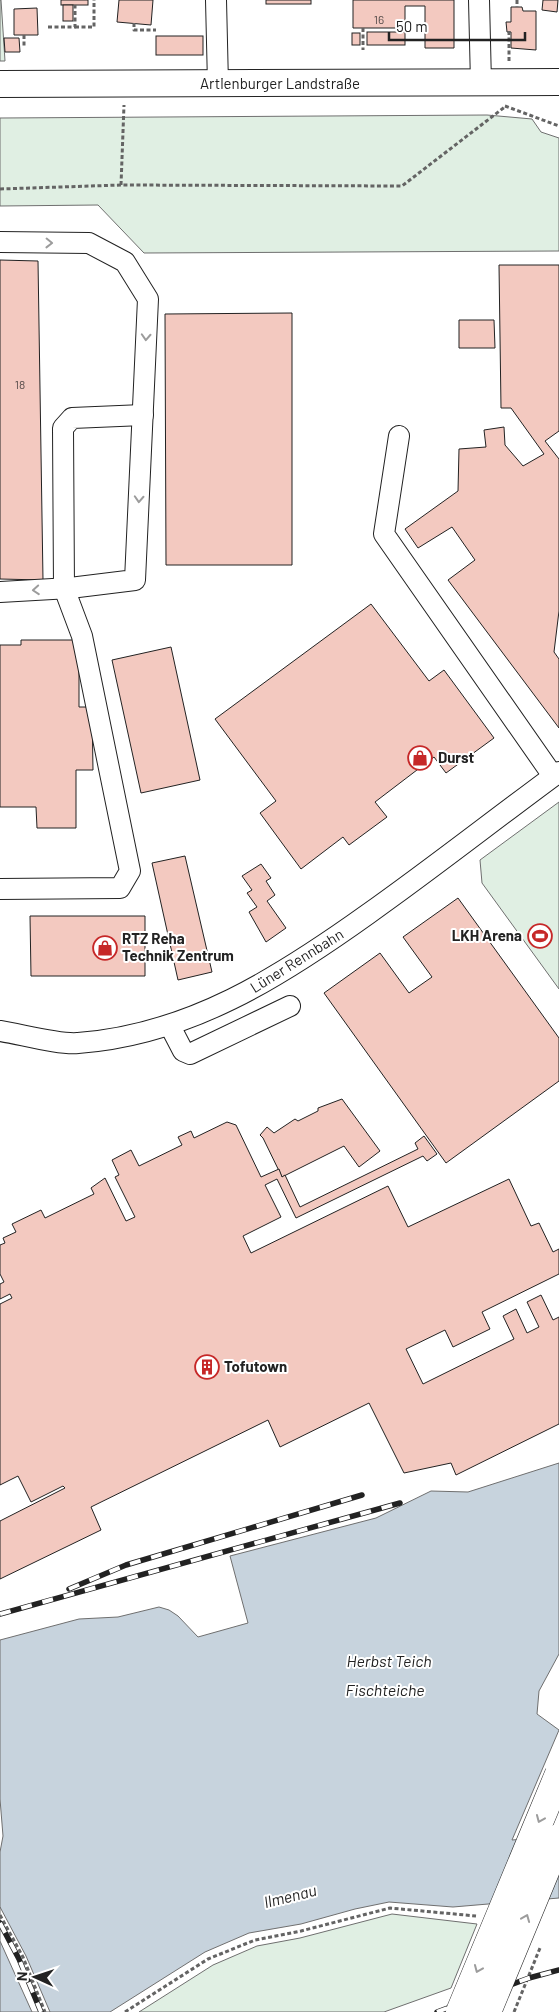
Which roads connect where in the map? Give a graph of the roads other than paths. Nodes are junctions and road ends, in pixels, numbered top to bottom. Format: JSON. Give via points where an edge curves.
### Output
{"nodes":[{"id":1,"x":216,"y":0,"type":"edge"},
{"id":2,"x":479,"y":0,"type":"edge"},
{"id":3,"x":559,"y":82,"type":"edge"},
{"id":4,"x":481,"y":83,"type":"junction"},
{"id":5,"x":0,"y":84,"type":"edge"},
{"id":6,"x":218,"y":84,"type":"junction"},
{"id":7,"x":0,"y":242,"type":"edge"},
{"id":8,"x":143,"y":415,"type":"junction"},
{"id":9,"x":399,"y":436,"type":"dead end"},
{"id":10,"x":64,"y":588,"type":"junction"},
{"id":11,"x":0,"y":592,"type":"edge"},
{"id":12,"x":556,"y":774,"type":"edge"},
{"id":13,"x":0,"y":889,"type":"edge"},
{"id":14,"x":290,"y":1006,"type":"dead end"},
{"id":15,"x":170,"y":1026,"type":"junction"},
{"id":16,"x":0,"y":1030,"type":"edge"},
{"id":17,"x":559,"y":1774,"type":"edge"},
{"id":18,"x":559,"y":1838,"type":"edge"},
{"id":19,"x":460,"y":2012,"type":"edge"},
{"id":20,"x":487,"y":2012,"type":"edge"}],
"edges":[{"from":1,"to":6,"type":"street"},
{"from":2,"to":4,"type":"street"},
{"from":3,"to":4,"type":"main road","name":"Artlenburger Landstraße"},
{"from":4,"to":6,"type":"main road","name":"Artlenburger Landstraße"},
{"from":5,"to":6,"type":"main road","name":"Artlenburger Landstraße"},
{"from":7,"to":8,"type":"street","one_way":true,"via":[[89,243],[125,262],[148,299]]},
{"from":8,"to":10,"type":"street","one_way":true,"via":[[135,580]]},
{"from":8,"to":10,"type":"street","via":[[72,418],[63,428]]},
{"from":9,"to":12,"type":"street","name":"Lüner Rennbahn","via":[[384,534]]},
{"from":10,"to":11,"type":"street","one_way":true},
{"from":10,"to":13,"type":"street","via":[[82,636],[130,871],[120,888]]},
{"from":12,"to":15,"type":"street","name":"Lüner Rennbahn","via":[[447,858],[319,949],[260,986]]},
{"from":14,"to":15,"type":"street","via":[[190,1054],[183,1051]]},
{"from":15,"to":16,"type":"street","name":"Lüner Rennbahn","via":[[76,1044]]},
{"from":17,"to":19,"type":"highway","one_way":true,"bridge":true},
{"from":20,"to":18,"type":"highway","one_way":true,"bridge":true}]}
